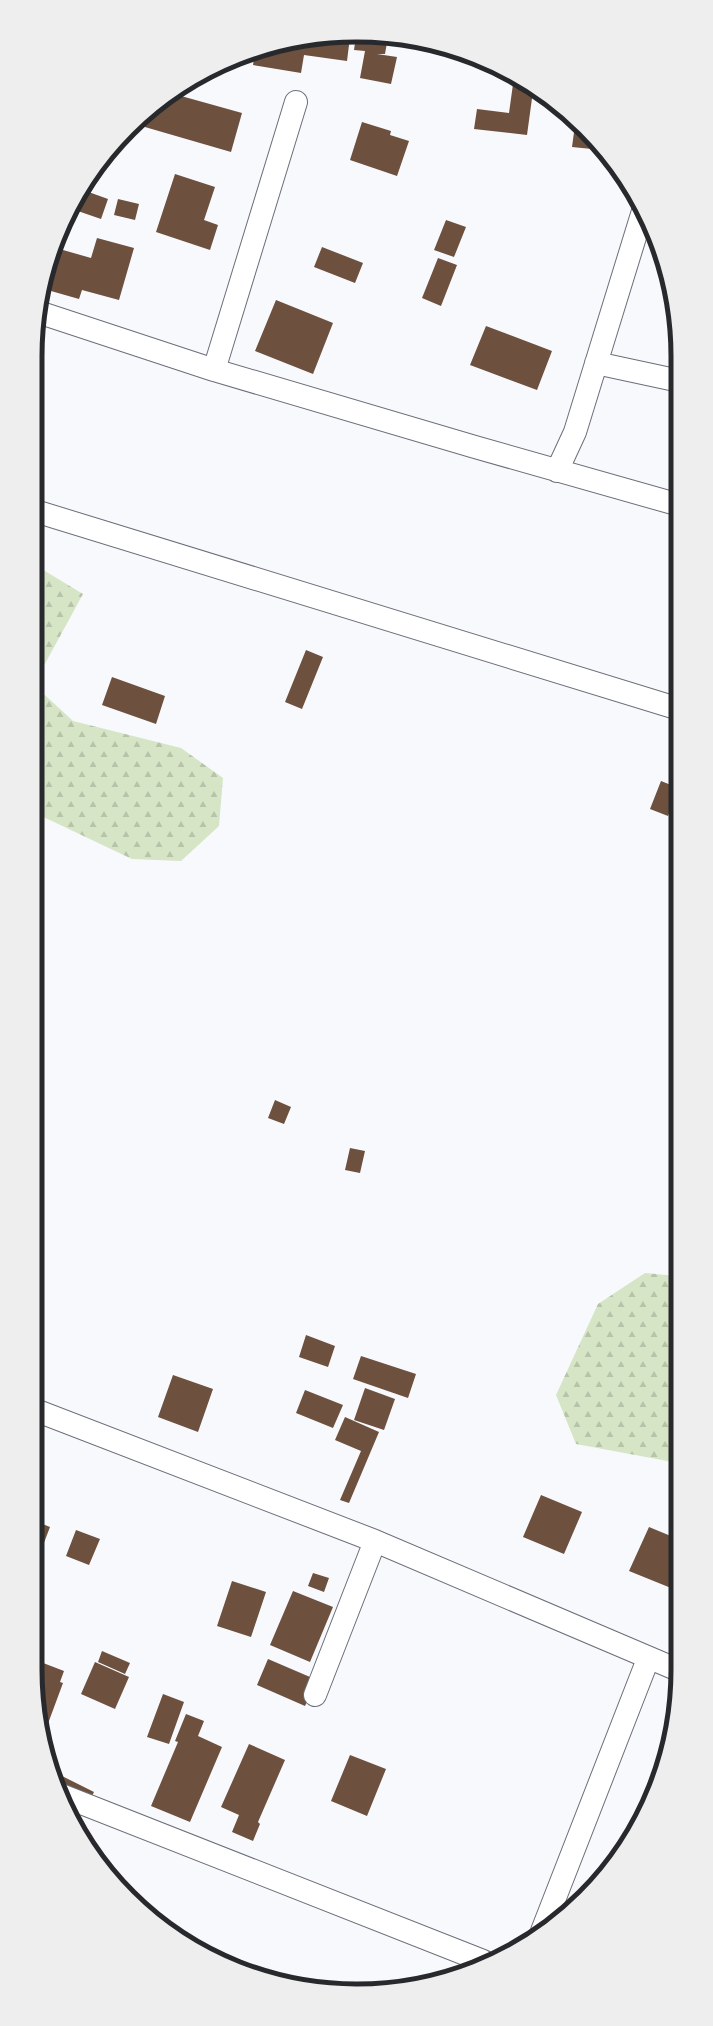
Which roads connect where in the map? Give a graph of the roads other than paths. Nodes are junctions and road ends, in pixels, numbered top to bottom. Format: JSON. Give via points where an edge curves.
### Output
{"nodes":[{"id":1,"x":296,"y":102,"type":"dead end"},
{"id":2,"x":640,"y":220,"type":"edge"},
{"id":3,"x":45,"y":314,"type":"edge"},
{"id":4,"x":596,"y":364,"type":"junction"},
{"id":5,"x":214,"y":370,"type":"junction"},
{"id":6,"x":671,"y":379,"type":"edge"},
{"id":7,"x":557,"y":471,"type":"junction"},
{"id":8,"x":671,"y":503,"type":"edge"},
{"id":9,"x":42,"y":514,"type":"edge"},
{"id":10,"x":671,"y":706,"type":"edge"},
{"id":11,"x":42,"y":1413,"type":"edge"},
{"id":12,"x":375,"y":1541,"type":"junction"},
{"id":13,"x":648,"y":1659,"type":"junction"},
{"id":14,"x":671,"y":1667,"type":"edge"},
{"id":15,"x":315,"y":1695,"type":"dead end"},
{"id":16,"x":70,"y":1798,"type":"edge"},
{"id":17,"x":546,"y":1920,"type":"edge"},
{"id":18,"x":480,"y":1959,"type":"edge"}],
"edges":[{"from":1,"to":5,"type":"street"},
{"from":2,"to":4,"type":"street"},
{"from":3,"to":5,"type":"street"},
{"from":4,"to":6,"type":"street"},
{"from":4,"to":7,"type":"street","via":[[575,432]]},
{"from":5,"to":7,"type":"street"},
{"from":7,"to":8,"type":"street"},
{"from":9,"to":10,"type":"street"},
{"from":11,"to":12,"type":"street"},
{"from":12,"to":13,"type":"street"},
{"from":12,"to":15,"type":"street"},
{"from":13,"to":14,"type":"street"},
{"from":13,"to":17,"type":"street"},
{"from":16,"to":18,"type":"street"}]}
